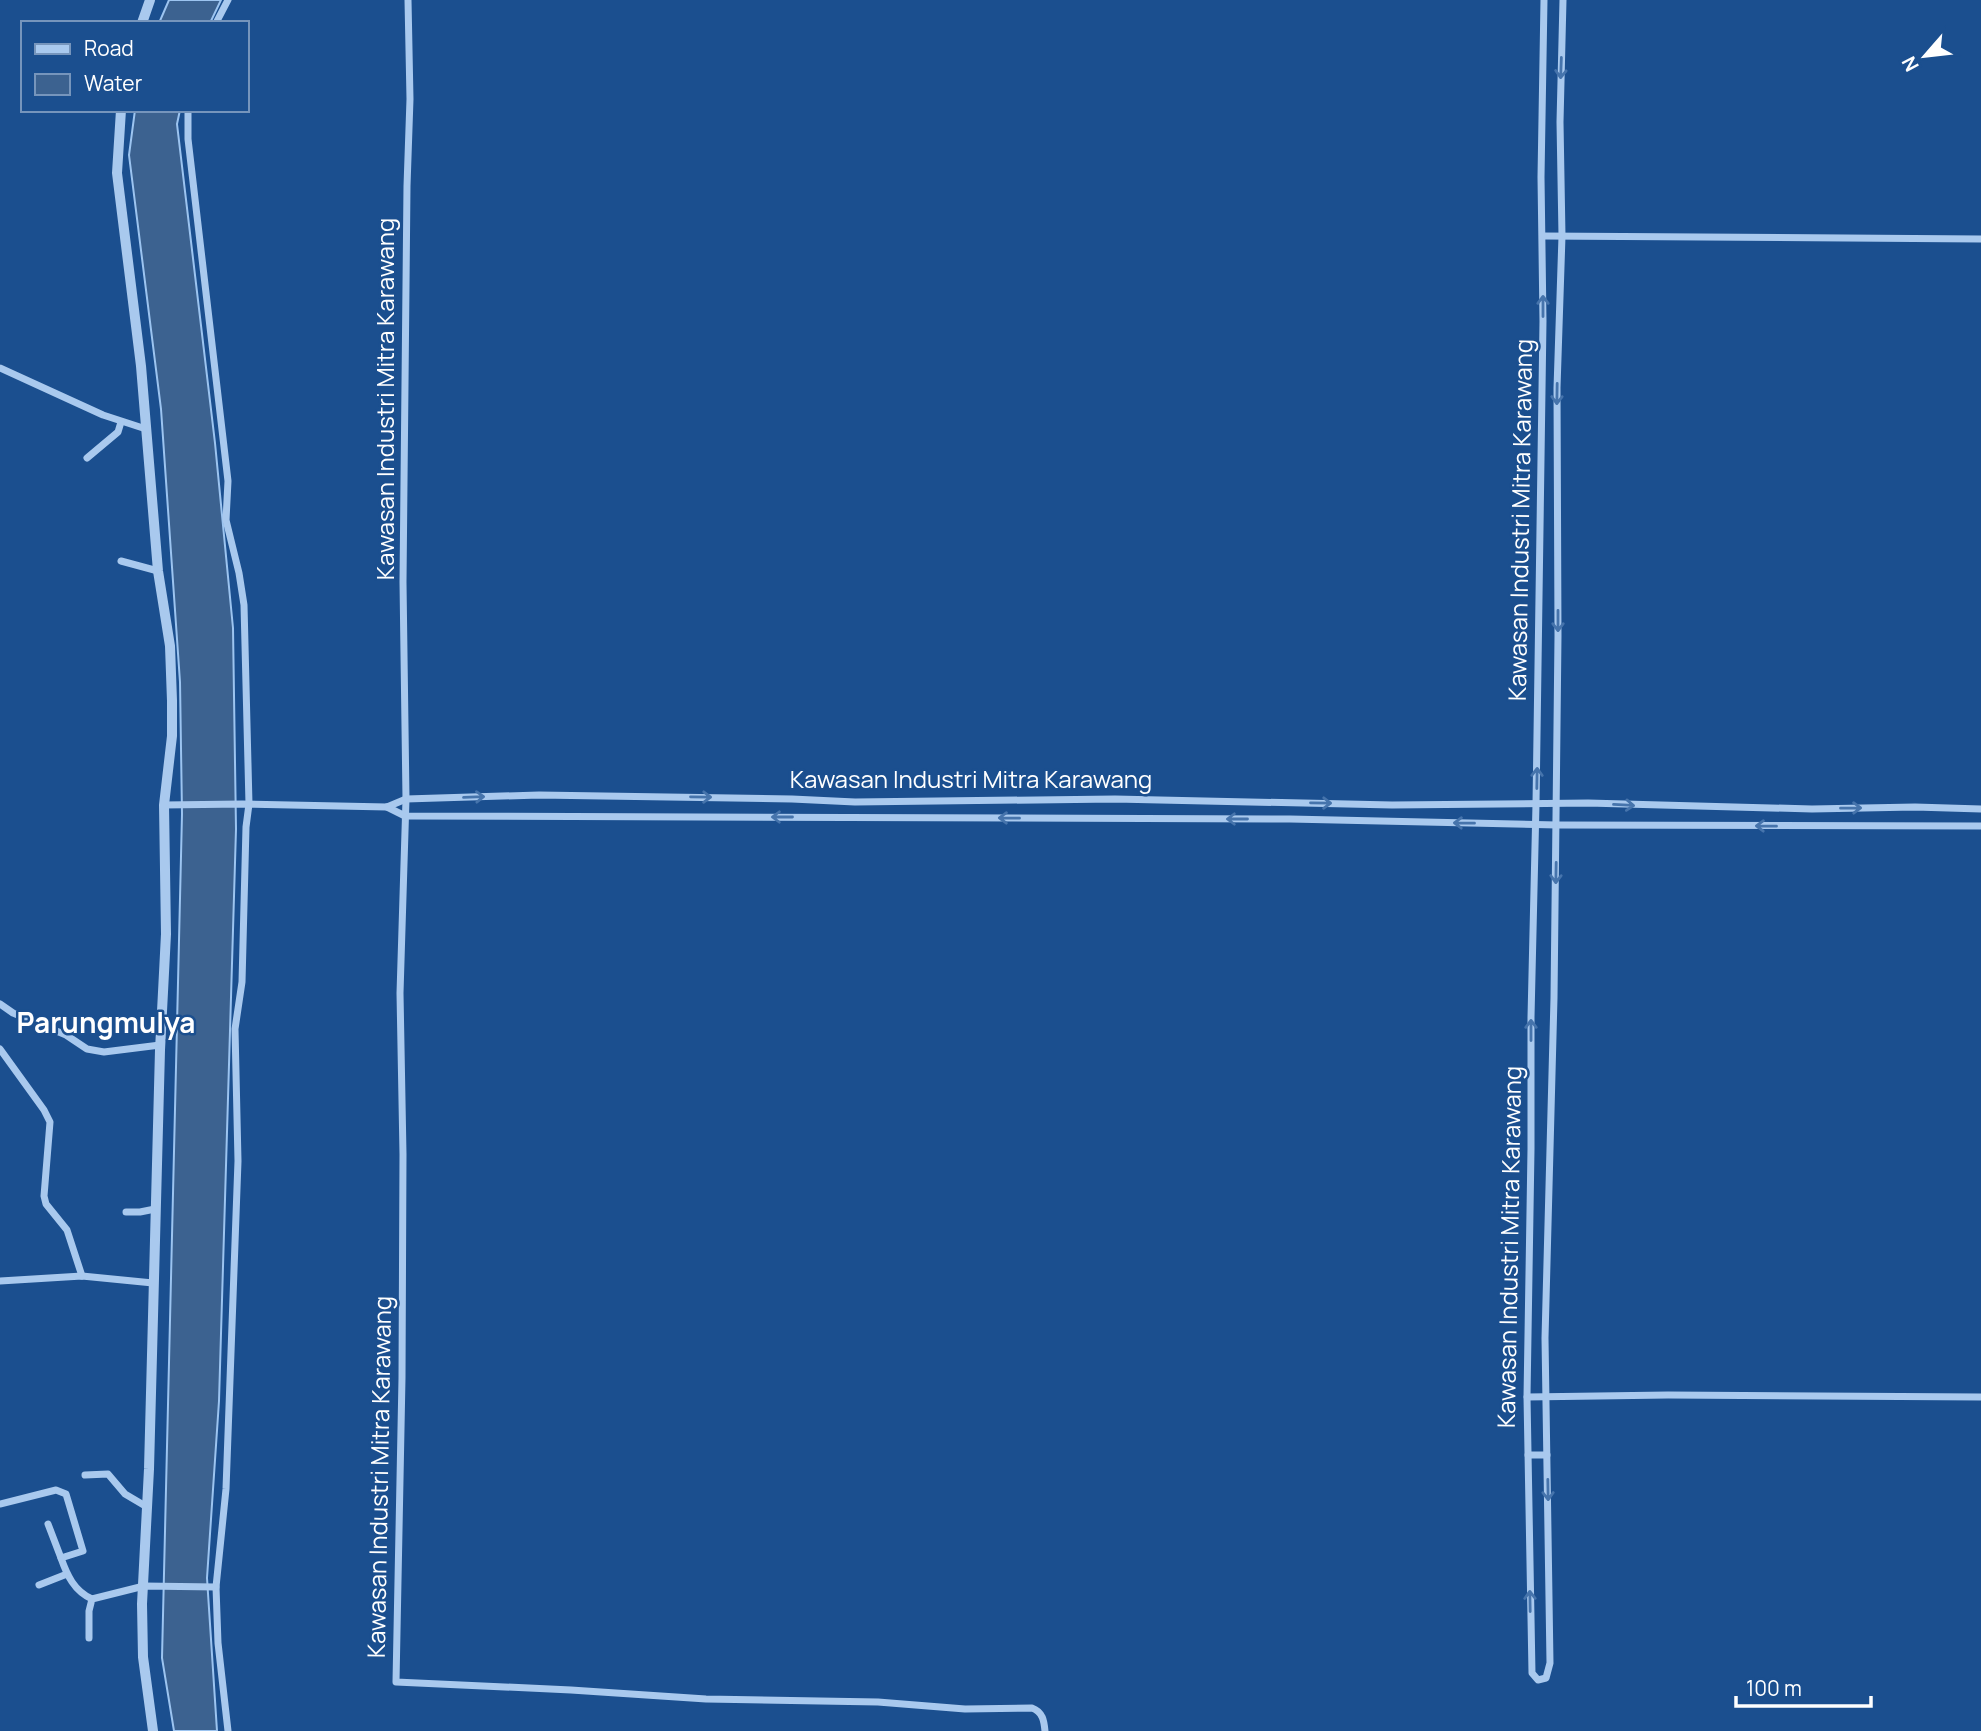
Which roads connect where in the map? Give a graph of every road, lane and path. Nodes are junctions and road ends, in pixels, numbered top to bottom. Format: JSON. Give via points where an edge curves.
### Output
{"nodes":[{"id":1,"x":150,"y":0,"type":"edge"},
{"id":2,"x":228,"y":0,"type":"edge"},
{"id":3,"x":408,"y":0,"type":"edge"},
{"id":4,"x":1544,"y":0,"type":"edge"},
{"id":5,"x":1563,"y":0,"type":"edge"},
{"id":6,"x":143,"y":21,"type":"edge"},
{"id":7,"x":217,"y":21,"type":"edge"},
{"id":8,"x":121,"y":112,"type":"edge"},
{"id":9,"x":188,"y":112,"type":"edge"},
{"id":10,"x":1543,"y":236,"type":"junction"},
{"id":11,"x":1562,"y":236,"type":"junction"},
{"id":12,"x":1981,"y":239,"type":"edge"},
{"id":13,"x":0,"y":368,"type":"edge"},
{"id":14,"x":121,"y":422,"type":"junction"},
{"id":15,"x":146,"y":429,"type":"junction"},
{"id":16,"x":87,"y":458,"type":"dead end"},
{"id":17,"x":121,"y":561,"type":"dead end"},
{"id":18,"x":158,"y":571,"type":"junction"},
{"id":19,"x":406,"y":799,"type":"junction"},
{"id":20,"x":246,"y":804,"type":"junction"},
{"id":21,"x":1536,"y":804,"type":"junction"},
{"id":22,"x":1556,"y":804,"type":"junction"},
{"id":23,"x":164,"y":805,"type":"junction"},
{"id":24,"x":387,"y":807,"type":"junction"},
{"id":25,"x":1981,"y":809,"type":"edge"},
{"id":26,"x":405,"y":816,"type":"junction"},
{"id":27,"x":1535,"y":825,"type":"junction"},
{"id":28,"x":1557,"y":825,"type":"junction"},
{"id":29,"x":1981,"y":826,"type":"edge"},
{"id":30,"x":0,"y":1004,"type":"edge"},
{"id":31,"x":160,"y":1045,"type":"junction"},
{"id":32,"x":0,"y":1049,"type":"edge"},
{"id":33,"x":155,"y":1209,"type":"junction"},
{"id":34,"x":126,"y":1212,"type":"dead end"},
{"id":35,"x":82,"y":1276,"type":"junction"},
{"id":36,"x":0,"y":1281,"type":"edge"},
{"id":37,"x":153,"y":1283,"type":"junction"},
{"id":38,"x":1527,"y":1397,"type":"junction"},
{"id":39,"x":1546,"y":1397,"type":"junction"},
{"id":40,"x":1981,"y":1397,"type":"edge"},
{"id":41,"x":1528,"y":1455,"type":"junction"},
{"id":42,"x":1547,"y":1455,"type":"junction"},
{"id":43,"x":85,"y":1475,"type":"dead end"},
{"id":44,"x":0,"y":1504,"type":"edge"},
{"id":45,"x":147,"y":1507,"type":"junction"},
{"id":46,"x":48,"y":1524,"type":"dead end"},
{"id":47,"x":61,"y":1558,"type":"junction"},
{"id":48,"x":66,"y":1574,"type":"junction"},
{"id":49,"x":39,"y":1585,"type":"dead end"},
{"id":50,"x":144,"y":1586,"type":"junction"},
{"id":51,"x":213,"y":1587,"type":"junction"},
{"id":52,"x":92,"y":1599,"type":"junction"},
{"id":53,"x":89,"y":1638,"type":"dead end"},
{"id":54,"x":153,"y":1731,"type":"edge"},
{"id":55,"x":228,"y":1731,"type":"edge"},
{"id":56,"x":1045,"y":1731,"type":"edge"}],
"edges":[{"from":1,"to":6,"type":"street"},
{"from":2,"to":7,"type":"street"},
{"from":3,"to":19,"type":"street","name":"Kawasan Industri Mitra Karawang"},
{"from":4,"to":10,"type":"street","name":"Kawasan Industri Mitra Karawang"},
{"from":5,"to":11,"type":"street","name":"Kawasan Industri Mitra Karawang","one_way":true},
{"from":8,"to":15,"type":"street","via":[[117,173]]},
{"from":9,"to":20,"type":"street","via":[[228,481],[226,520],[244,605]]},
{"from":10,"to":11,"type":"street"},
{"from":21,"to":10,"type":"street","name":"Kawasan Industri Mitra Karawang","one_way":true},
{"from":11,"to":12,"type":"street"},
{"from":11,"to":22,"type":"street","name":"Kawasan Industri Mitra Karawang","one_way":true,"via":[[1556,388]]},
{"from":13,"to":14,"type":"street"},
{"from":14,"to":15,"type":"street"},
{"from":14,"to":16,"type":"street","via":[[118,432]]},
{"from":15,"to":18,"type":"street"},
{"from":17,"to":18,"type":"street"},
{"from":18,"to":23,"type":"street","via":[[168,625],[172,701]]},
{"from":19,"to":21,"type":"street","name":"Kawasan Industri Mitra Karawang","one_way":true,"via":[[539,795],[855,802],[1115,799]]},
{"from":19,"to":24,"type":"street","name":"Kawasan Industri Mitra Karawang"},
{"from":19,"to":26,"type":"street","name":"Kawasan Industri Mitra Karawang"},
{"from":20,"to":23,"type":"street","name":"Kawasan Industri Mitra Karawang"},
{"from":20,"to":24,"type":"street","name":"Kawasan Industri Mitra Karawang"},
{"from":20,"to":51,"type":"street","via":[[242,982],[235,1029],[238,1161],[226,1489]]},
{"from":21,"to":22,"type":"street","name":"Kawasan Industri Mitra Karawang"},
{"from":21,"to":27,"type":"street","name":"Kawasan Industri Mitra Karawang"},
{"from":22,"to":25,"type":"street","name":"Kawasan Industri Mitra Karawang","one_way":true},
{"from":22,"to":28,"type":"street","name":"Kawasan Industri Mitra Karawang"},
{"from":23,"to":31,"type":"street","via":[[166,934]]},
{"from":24,"to":26,"type":"street","name":"Kawasan Industri Mitra Karawang"},
{"from":27,"to":26,"type":"street","name":"Kawasan Industri Mitra Karawang","one_way":true,"via":[[1290,819]]},
{"from":26,"to":56,"type":"street","name":"Kawasan Industri Mitra Karawang","via":[[396,1682],[706,1699],[1032,1708],[1042,1716]]},
{"from":27,"to":28,"type":"street","name":"Kawasan Industri Mitra Karawang"},
{"from":38,"to":27,"type":"street","name":"Kawasan Industri Mitra Karawang","one_way":true},
{"from":29,"to":28,"type":"street","name":"Kawasan Industri Mitra Karawang","one_way":true},
{"from":28,"to":39,"type":"street","name":"Kawasan Industri Mitra Karawang","one_way":true},
{"from":30,"to":31,"type":"street","via":[[87,1049],[104,1052]]},
{"from":31,"to":33,"type":"street"},
{"from":32,"to":35,"type":"street","via":[[48,1117],[44,1196],[66,1230]]},
{"from":33,"to":34,"type":"street"},
{"from":33,"to":37,"type":"street"},
{"from":35,"to":36,"type":"street"},
{"from":35,"to":37,"type":"street"},
{"from":37,"to":45,"type":"street"},
{"from":38,"to":39,"type":"street"},
{"from":38,"to":41,"type":"street","name":"Kawasan Industri Mitra Karawang"},
{"from":39,"to":40,"type":"street","name":"Kawasan Industri Mitra Karawang"},
{"from":39,"to":42,"type":"street","name":"Kawasan Industri Mitra Karawang"},
{"from":41,"to":42,"type":"street"},
{"from":42,"to":41,"type":"street","name":"Kawasan Industri Mitra Karawang","one_way":true,"via":[[1550,1663],[1546,1678],[1538,1680],[1531,1669]]},
{"from":43,"to":45,"type":"street","via":[[108,1474],[125,1494]]},
{"from":44,"to":47,"type":"street","via":[[62,1491],[83,1551]]},
{"from":45,"to":50,"type":"street"},
{"from":46,"to":47,"type":"street"},
{"from":47,"to":48,"type":"street"},
{"from":48,"to":49,"type":"street"},
{"from":48,"to":52,"type":"street"},
{"from":50,"to":51,"type":"street"},
{"from":50,"to":52,"type":"street"},
{"from":50,"to":54,"type":"street","via":[[144,1657]]},
{"from":51,"to":55,"type":"street"},
{"from":52,"to":53,"type":"street"}]}
